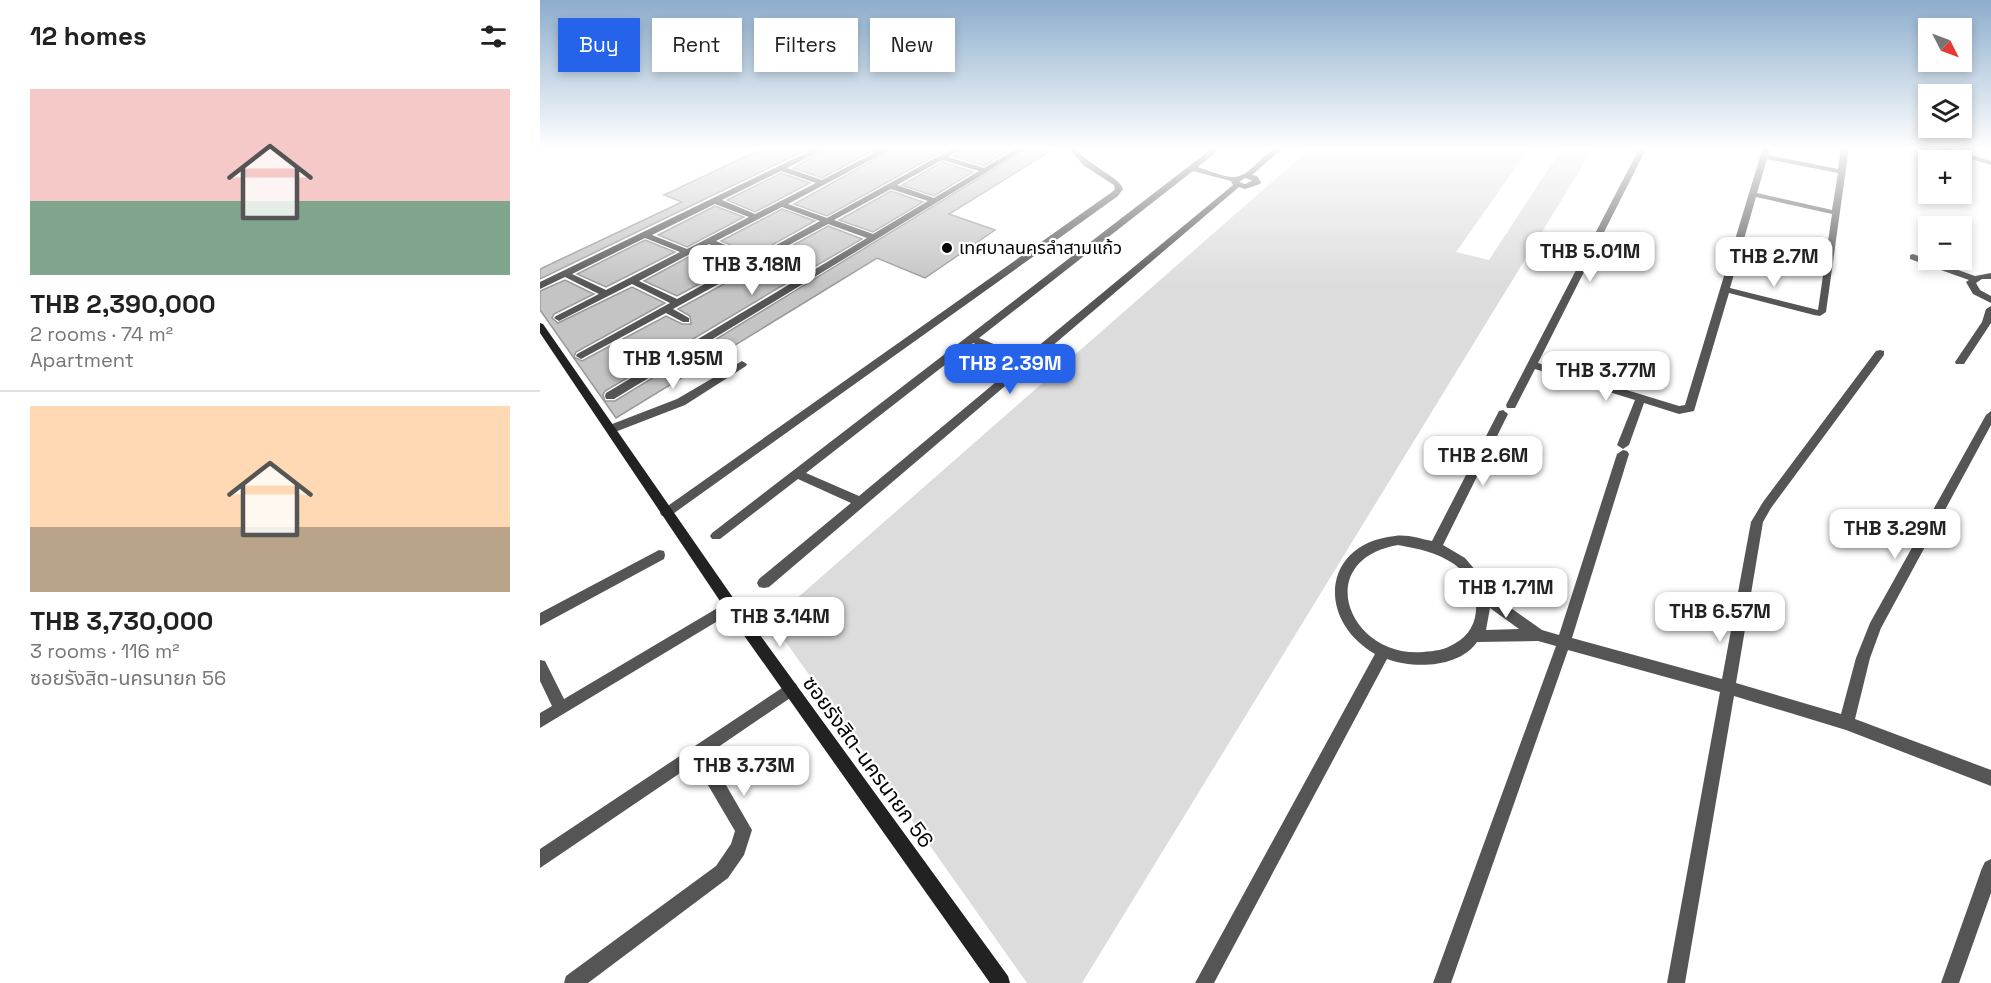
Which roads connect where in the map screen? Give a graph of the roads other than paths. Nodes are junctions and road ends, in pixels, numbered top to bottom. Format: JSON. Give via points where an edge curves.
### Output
{"nodes":[{"id":1,"x":733,"y":193,"type":"edge"},
{"id":2,"x":803,"y":193,"type":"edge"},
{"id":3,"x":878,"y":193,"type":"edge"},
{"id":4,"x":911,"y":193,"type":"edge"},
{"id":5,"x":949,"y":193,"type":"edge"},
{"id":6,"x":1116,"y":193,"type":"edge"},
{"id":7,"x":1160,"y":193,"type":"edge"},
{"id":8,"x":1223,"y":193,"type":"edge"},
{"id":9,"x":1621,"y":193,"type":"edge"},
{"id":10,"x":1839,"y":193,"type":"edge"},
{"id":11,"x":1752,"y":194,"type":"joint"},
{"id":12,"x":716,"y":201,"type":"junction"},
{"id":13,"x":935,"y":201,"type":"junction"},
{"id":14,"x":781,"y":204,"type":"junction"},
{"id":15,"x":1836,"y":213,"type":"junction"},
{"id":16,"x":756,"y":217,"type":"junction"},
{"id":17,"x":828,"y":220,"type":"junction"},
{"id":18,"x":645,"y":235,"type":"junction"},
{"id":19,"x":873,"y":237,"type":"junction"},
{"id":20,"x":709,"y":241,"type":"junction"},
{"id":21,"x":687,"y":252,"type":"junction"},
{"id":22,"x":1912,"y":257,"type":"dead end"},
{"id":23,"x":753,"y":260,"type":"junction"},
{"id":24,"x":565,"y":274,"type":"junction"},
{"id":25,"x":1991,"y":276,"type":"edge"},
{"id":26,"x":1973,"y":278,"type":"junction"},
{"id":27,"x":801,"y":280,"type":"junction"},
{"id":28,"x":632,"y":281,"type":"junction"},
{"id":29,"x":540,"y":286,"type":"edge"},
{"id":30,"x":1724,"y":289,"type":"junction"},
{"id":31,"x":606,"y":294,"type":"junction"},
{"id":32,"x":1991,"y":300,"type":"edge"},
{"id":33,"x":677,"y":303,"type":"junction"},
{"id":34,"x":666,"y":309,"type":"junction"},
{"id":35,"x":1991,"y":309,"type":"edge"},
{"id":36,"x":559,"y":318,"type":"dead end"},
{"id":37,"x":686,"y":320,"type":"dead end"},
{"id":38,"x":540,"y":326,"type":"edge"},
{"id":39,"x":970,"y":338,"type":"junction"},
{"id":40,"x":658,"y":344,"type":"dead end"},
{"id":41,"x":1880,"y":353,"type":"dead end"},
{"id":42,"x":678,"y":355,"type":"junction"},
{"id":43,"x":581,"y":356,"type":"dead end"},
{"id":44,"x":1027,"y":362,"type":"junction"},
{"id":45,"x":1960,"y":362,"type":"dead end"},
{"id":46,"x":742,"y":364,"type":"dead end"},
{"id":47,"x":1533,"y":365,"type":"junction"},
{"id":48,"x":610,"y":396,"type":"dead end"},
{"id":49,"x":1641,"y":398,"type":"junction"},
{"id":50,"x":1991,"y":415,"type":"edge"},
{"id":51,"x":611,"y":429,"type":"junction"},
{"id":52,"x":796,"y":472,"type":"junction"},
{"id":53,"x":860,"y":502,"type":"junction"},
{"id":54,"x":666,"y":513,"type":"junction"},
{"id":55,"x":716,"y":536,"type":"dead end"},
{"id":56,"x":1437,"y":546,"type":"junction"},
{"id":57,"x":659,"y":555,"type":"dead end"},
{"id":58,"x":764,"y":583,"type":"dead end"},
{"id":59,"x":1484,"y":596,"type":"junction"},
{"id":60,"x":731,"y":606,"type":"junction"},
{"id":61,"x":540,"y":620,"type":"edge"},
{"id":62,"x":1538,"y":635,"type":"junction"},
{"id":63,"x":1475,"y":636,"type":"junction"},
{"id":64,"x":1564,"y":642,"type":"junction"},
{"id":65,"x":1383,"y":652,"type":"junction"},
{"id":66,"x":540,"y":666,"type":"edge"},
{"id":67,"x":1729,"y":687,"type":"junction"},
{"id":68,"x":790,"y":690,"type":"junction"},
{"id":69,"x":561,"y":708,"type":"junction"},
{"id":70,"x":540,"y":721,"type":"edge"},
{"id":71,"x":1846,"y":723,"type":"junction"},
{"id":72,"x":698,"y":753,"type":"junction"},
{"id":73,"x":1991,"y":778,"type":"edge"},
{"id":74,"x":540,"y":859,"type":"edge"},
{"id":75,"x":1991,"y":868,"type":"edge"},
{"id":76,"x":573,"y":983,"type":"edge"},
{"id":77,"x":1001,"y":983,"type":"edge"},
{"id":78,"x":1204,"y":983,"type":"edge"},
{"id":79,"x":1442,"y":983,"type":"edge"},
{"id":80,"x":1676,"y":983,"type":"edge"},
{"id":81,"x":1950,"y":983,"type":"edge"}],
"edges":[{"from":1,"to":12,"type":"street"},
{"from":2,"to":14,"type":"street"},
{"from":3,"to":17,"type":"street"},
{"from":4,"to":13,"type":"street"},
{"from":5,"to":13,"type":"street"},
{"from":6,"to":54,"type":"street"},
{"from":7,"to":39,"type":"street"},
{"from":8,"to":44,"type":"street"},
{"from":9,"to":47,"type":"street"},
{"from":10,"to":15,"type":"street"},
{"from":11,"to":15,"type":"street"},
{"from":11,"to":30,"type":"street"},
{"from":12,"to":16,"type":"street"},
{"from":12,"to":18,"type":"street"},
{"from":13,"to":19,"type":"street"},
{"from":14,"to":16,"type":"street"},
{"from":14,"to":17,"type":"street"},
{"from":15,"to":30,"type":"street","via":[[1820,313]]},
{"from":16,"to":20,"type":"street"},
{"from":17,"to":19,"type":"street"},
{"from":17,"to":23,"type":"street"},
{"from":18,"to":21,"type":"street"},
{"from":18,"to":24,"type":"street"},
{"from":19,"to":27,"type":"street"},
{"from":20,"to":21,"type":"street"},
{"from":20,"to":23,"type":"street"},
{"from":21,"to":28,"type":"street"},
{"from":22,"to":26,"type":"street"},
{"from":23,"to":27,"type":"street"},
{"from":23,"to":33,"type":"street"},
{"from":24,"to":29,"type":"street"},
{"from":24,"to":31,"type":"street"},
{"from":25,"to":26,"type":"street"},
{"from":26,"to":32,"type":"street","via":[[1971,286]]},
{"from":27,"to":42,"type":"street"},
{"from":28,"to":31,"type":"street"},
{"from":28,"to":33,"type":"street"},
{"from":30,"to":49,"type":"street","via":[[1689,408],[1679,410]]},
{"from":31,"to":36,"type":"street"},
{"from":33,"to":34,"type":"street"},
{"from":34,"to":37,"type":"street"},
{"from":34,"to":43,"type":"street"},
{"from":35,"to":45,"type":"street","via":[[1987,322]]},
{"from":38,"to":51,"type":"street","name":"ซอยรังสิต-นครนายก 56"},
{"from":39,"to":44,"type":"street"},
{"from":39,"to":52,"type":"street"},
{"from":40,"to":42,"type":"street"},
{"from":41,"to":67,"type":"street","via":[[1757,522]]},
{"from":42,"to":48,"type":"street"},
{"from":44,"to":53,"type":"street"},
{"from":46,"to":51,"type":"street","via":[[681,402]]},
{"from":47,"to":49,"type":"street"},
{"from":47,"to":56,"type":"street"},
{"from":49,"to":64,"type":"street"},
{"from":50,"to":71,"type":"street","via":[[1875,627]]},
{"from":51,"to":54,"type":"street","name":"ซอยรังสิต-นครนายก 56"},
{"from":52,"to":53,"type":"street"},
{"from":52,"to":55,"type":"street"},
{"from":53,"to":58,"type":"street"},
{"from":54,"to":60,"type":"street","name":"ซอยรังสิต-นครนายก 56"},
{"from":56,"to":59,"type":"street","via":[[1458,558],[1474,575]]},
{"from":56,"to":65,"type":"street","via":[[1398,540],[1380,544],[1351,562],[1343,576],[1340,592],[1351,626]]},
{"from":57,"to":61,"type":"street"},
{"from":59,"to":62,"type":"street"},
{"from":59,"to":63,"type":"street","via":[[1484,617]]},
{"from":60,"to":68,"type":"street","name":"ซอยรังสิต-นครนายก 56"},
{"from":60,"to":69,"type":"street"},
{"from":62,"to":63,"type":"street"},
{"from":62,"to":64,"type":"street"},
{"from":63,"to":65,"type":"street","via":[[1445,657],[1425,660]]},
{"from":64,"to":67,"type":"street"},
{"from":64,"to":79,"type":"street"},
{"from":65,"to":78,"type":"street"},
{"from":66,"to":69,"type":"street"},
{"from":67,"to":71,"type":"street"},
{"from":67,"to":80,"type":"street"},
{"from":68,"to":72,"type":"street"},
{"from":68,"to":77,"type":"street","name":"ซอยรังสิต-นครนายก 56"},
{"from":69,"to":70,"type":"street"},
{"from":71,"to":73,"type":"street"},
{"from":72,"to":74,"type":"street"},
{"from":72,"to":76,"type":"street","via":[[744,830],[738,849],[722,872]]},
{"from":75,"to":81,"type":"street"}]}
